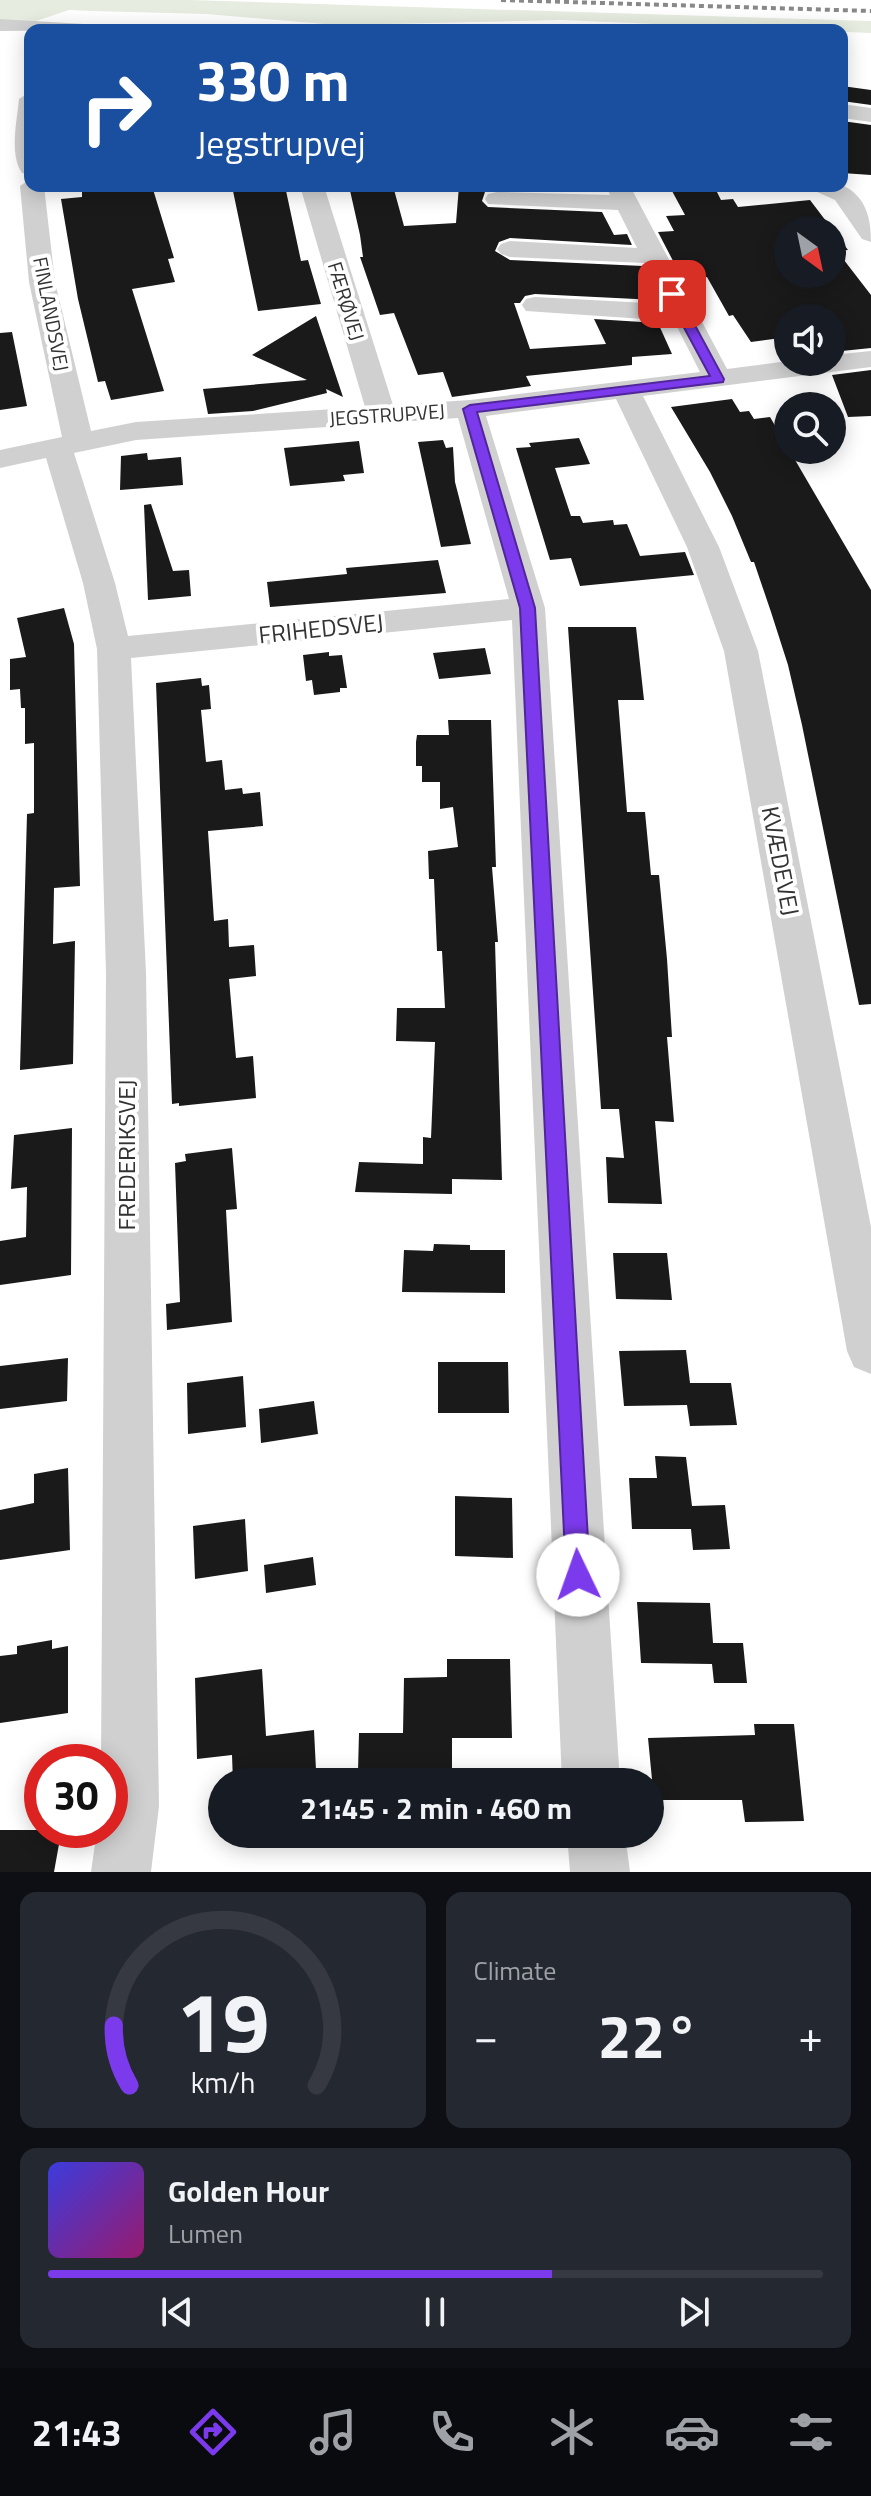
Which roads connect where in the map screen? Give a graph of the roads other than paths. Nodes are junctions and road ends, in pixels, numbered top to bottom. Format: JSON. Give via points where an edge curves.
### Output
{"nodes":[{"id":1,"x":0,"y":25,"type":"edge"},
{"id":2,"x":24,"y":27,"type":"edge"},
{"id":3,"x":848,"y":112,"type":"edge"},
{"id":4,"x":871,"y":115,"type":"edge"},
{"id":5,"x":33,"y":192,"type":"edge"},
{"id":6,"x":314,"y":192,"type":"edge"},
{"id":7,"x":837,"y":192,"type":"edge"},
{"id":8,"x":622,"y":195,"type":"edge"},
{"id":9,"x":497,"y":199,"type":"dead end"},
{"id":10,"x":871,"y":234,"type":"edge"},
{"id":11,"x":510,"y":249,"type":"dead end"},
{"id":12,"x":652,"y":256,"type":"junction"},
{"id":13,"x":535,"y":305,"type":"dead end"},
{"id":14,"x":682,"y":313,"type":"junction"},
{"id":15,"x":871,"y":359,"type":"edge"},
{"id":16,"x":718,"y":379,"type":"junction"},
{"id":17,"x":626,"y":391,"type":"junction"},
{"id":18,"x":470,"y":409,"type":"junction"},
{"id":19,"x":382,"y":416,"type":"junction"},
{"id":20,"x":67,"y":443,"type":"junction"},
{"id":21,"x":0,"y":459,"type":"edge"},
{"id":22,"x":528,"y":608,"type":"junction"},
{"id":23,"x":114,"y":649,"type":"junction"},
{"id":24,"x":871,"y":1351,"type":"edge"},
{"id":25,"x":590,"y":1768,"type":"edge"},
{"id":26,"x":597,"y":1848,"type":"edge"},
{"id":27,"x":121,"y":1872,"type":"edge"},
{"id":28,"x":600,"y":1872,"type":"edge"}],
"edges":[{"from":1,"to":2,"type":"street"},
{"from":3,"to":4,"type":"street"},
{"from":5,"to":20,"type":"street","name":"FINLANDSVEJ"},
{"from":6,"to":19,"type":"street","name":"FÆRØVEJ"},
{"from":7,"to":10,"type":"street"},
{"from":8,"to":9,"type":"street"},
{"from":8,"to":12,"type":"street"},
{"from":11,"to":12,"type":"street"},
{"from":12,"to":14,"type":"street"},
{"from":13,"to":14,"type":"street"},
{"from":14,"to":16,"type":"street"},
{"from":15,"to":16,"type":"street","name":"JEGSTRUPVEJ"},
{"from":16,"to":17,"type":"street","name":"JEGSTRUPVEJ"},
{"from":17,"to":18,"type":"street","name":"JEGSTRUPVEJ"},
{"from":17,"to":24,"type":"street","name":"KVÆDEVEJ","via":[[703,547],[741,651]]},
{"from":18,"to":19,"type":"street","name":"JEGSTRUPVEJ"},
{"from":18,"to":22,"type":"street"},
{"from":19,"to":20,"type":"street","name":"JEGSTRUPVEJ","via":[[136,431]]},
{"from":20,"to":21,"type":"street","name":"JEGSTRUPVEJ"},
{"from":20,"to":23,"type":"street","name":"FREDERIKSVEJ"},
{"from":22,"to":23,"type":"street","name":"FRIHEDSVEJ"},
{"from":22,"to":25,"type":"street"},
{"from":23,"to":27,"type":"street","name":"FREDERIKSVEJ","via":[[126,973],[130,1806]]},
{"from":26,"to":28,"type":"street"}]}
